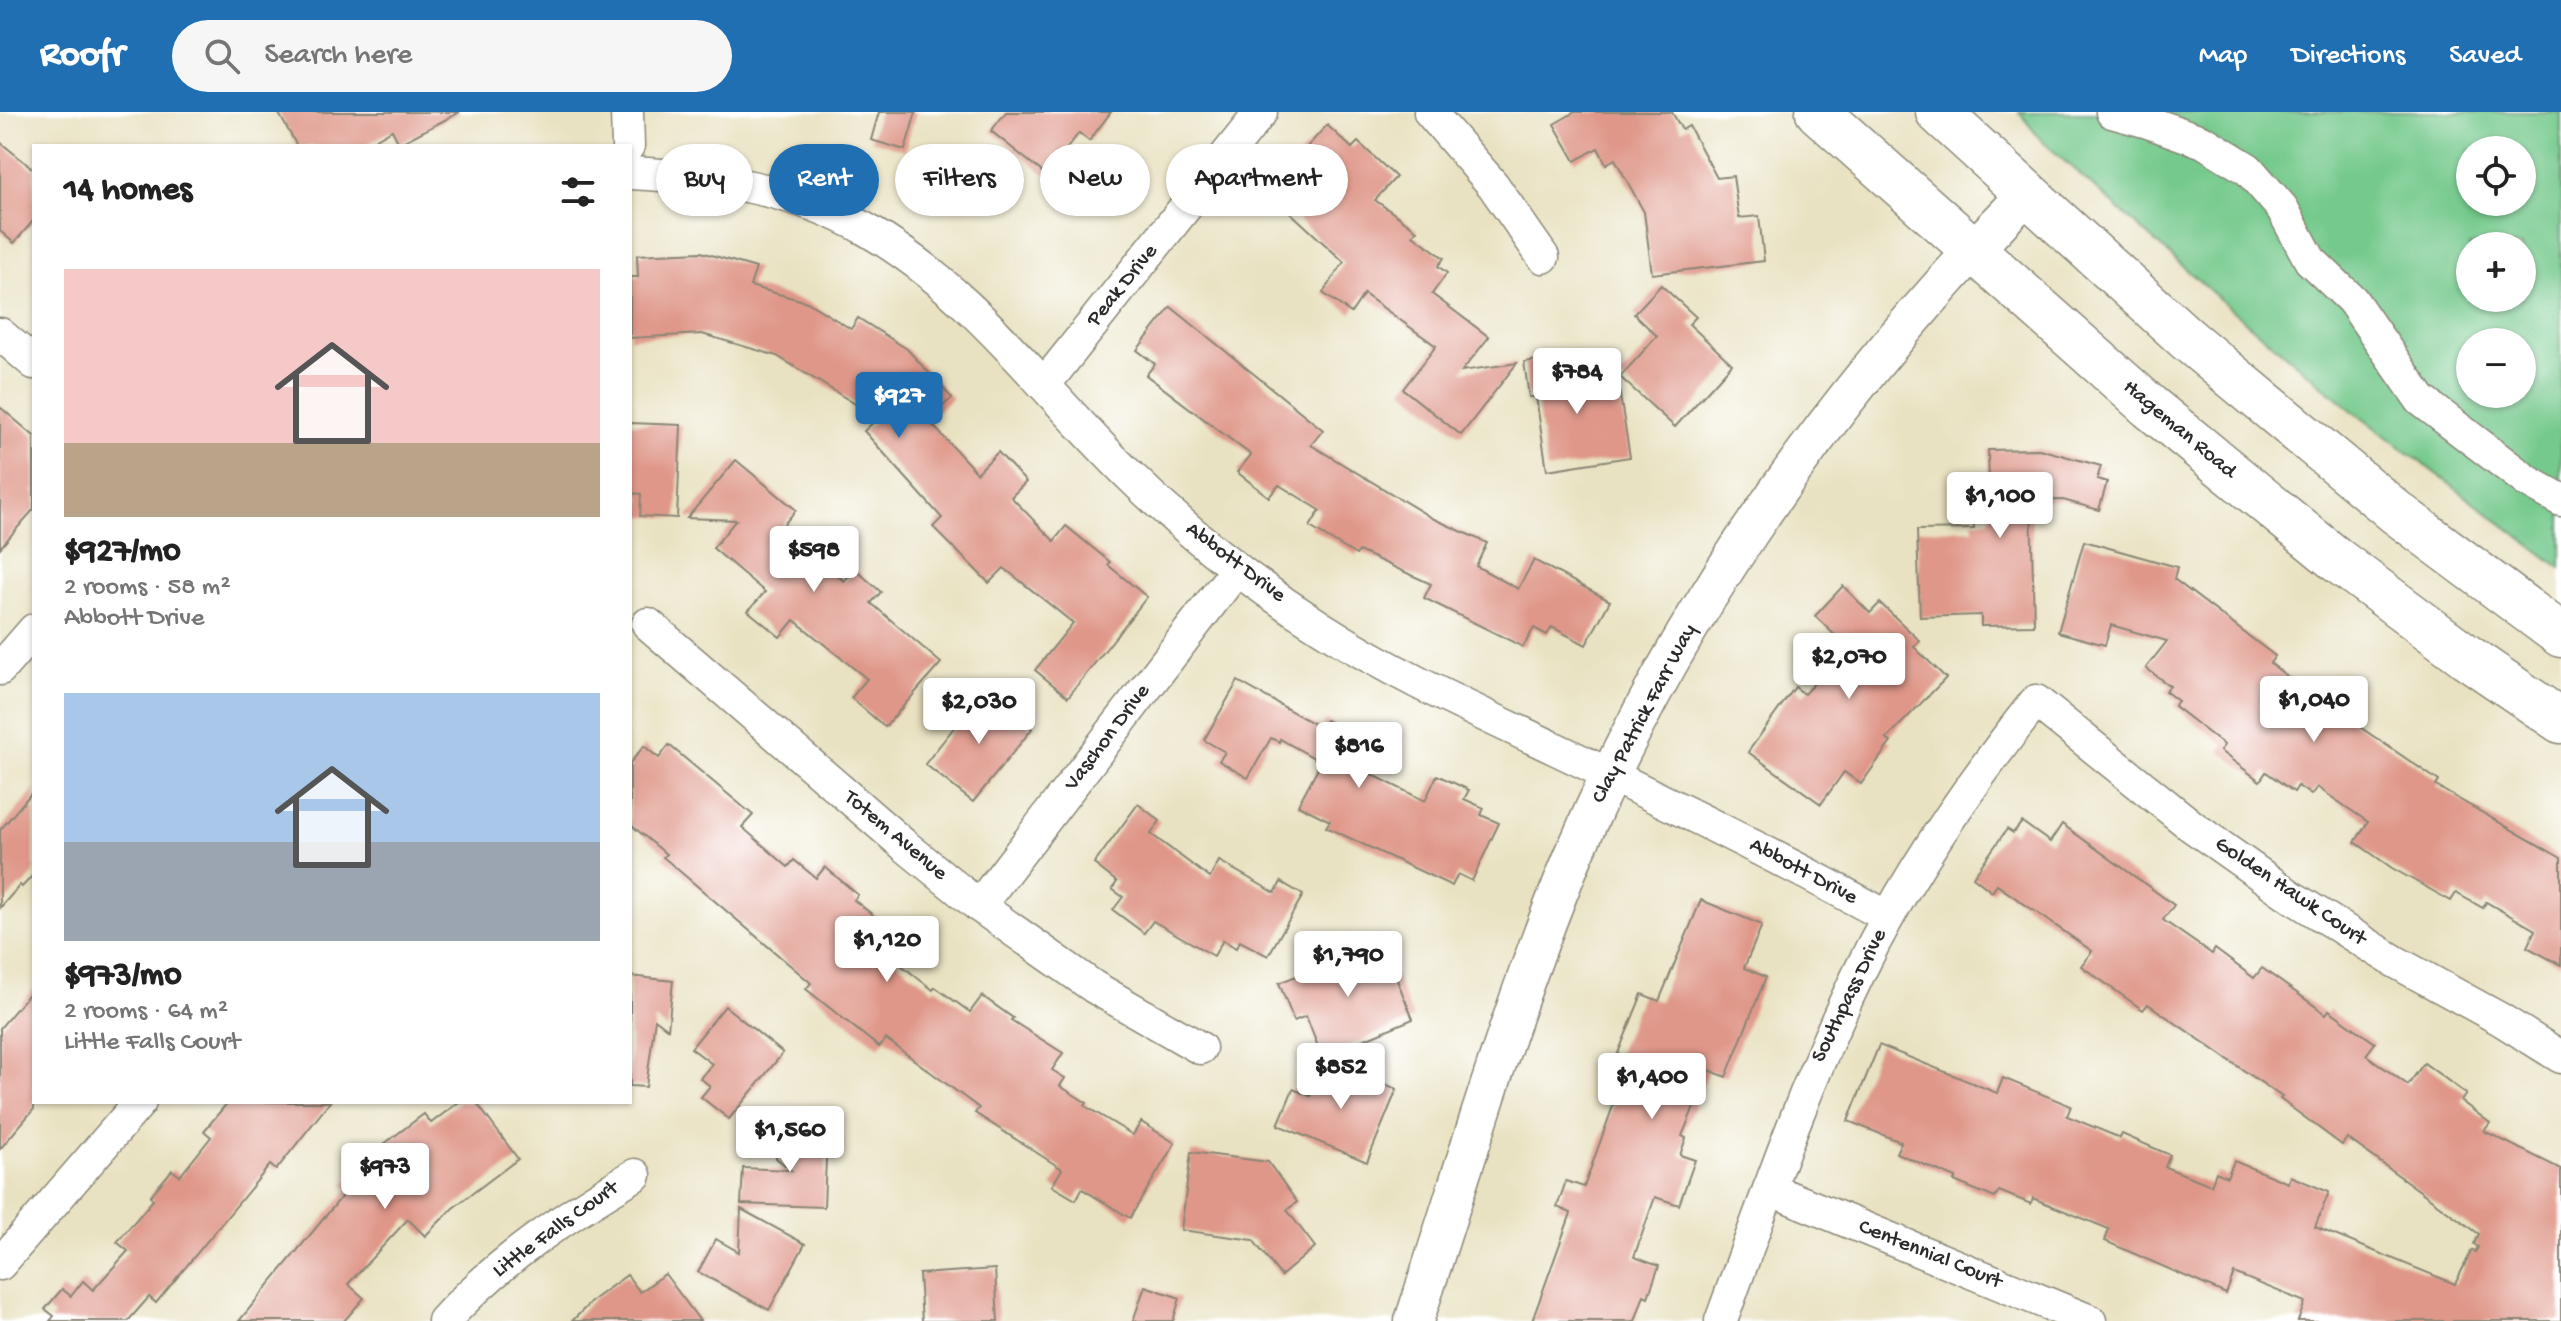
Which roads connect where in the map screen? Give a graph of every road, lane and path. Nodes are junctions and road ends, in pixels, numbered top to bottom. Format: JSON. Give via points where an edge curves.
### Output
{"nodes":[{"id":1,"x":627,"y":112,"type":"edge"},
{"id":2,"x":1261,"y":112,"type":"edge"},
{"id":3,"x":1430,"y":112,"type":"edge"},
{"id":4,"x":1818,"y":112,"type":"edge"},
{"id":5,"x":1938,"y":112,"type":"edge"},
{"id":6,"x":2112,"y":112,"type":"edge"},
{"id":7,"x":628,"y":144,"type":"edge"},
{"id":8,"x":632,"y":173,"type":"edge"},
{"id":9,"x":2028,"y":193,"type":"junction"},
{"id":10,"x":1973,"y":249,"type":"junction"},
{"id":11,"x":1543,"y":257,"type":"dead end"},
{"id":12,"x":0,"y":334,"type":"edge"},
{"id":13,"x":32,"y":361,"type":"edge"},
{"id":14,"x":1044,"y":385,"type":"junction"},
{"id":15,"x":2561,"y":500,"type":"edge"},
{"id":16,"x":1237,"y":569,"type":"junction"},
{"id":17,"x":648,"y":624,"type":"dead end"},
{"id":18,"x":32,"y":632,"type":"edge"},
{"id":19,"x":2561,"y":635,"type":"edge"},
{"id":20,"x":0,"y":669,"type":"edge"},
{"id":21,"x":2036,"y":701,"type":"joint"},
{"id":22,"x":2561,"y":721,"type":"edge"},
{"id":23,"x":1610,"y":775,"type":"junction"},
{"id":24,"x":979,"y":906,"type":"junction"},
{"id":25,"x":1888,"y":917,"type":"junction"},
{"id":26,"x":1200,"y":1048,"type":"dead end"},
{"id":27,"x":2561,"y":1057,"type":"edge"},
{"id":28,"x":138,"y":1104,"type":"edge"},
{"id":29,"x":635,"y":1175,"type":"dead end"},
{"id":30,"x":1769,"y":1189,"type":"junction"},
{"id":31,"x":0,"y":1264,"type":"edge"},
{"id":32,"x":444,"y":1321,"type":"edge"},
{"id":33,"x":1414,"y":1321,"type":"edge"},
{"id":34,"x":1721,"y":1321,"type":"edge"},
{"id":35,"x":2090,"y":1321,"type":"edge"}],
"edges":[{"from":1,"to":7,"type":"street"},
{"from":2,"to":14,"type":"street","name":"Peak Drive"},
{"from":3,"to":11,"type":"street","via":[[1493,185]]},
{"from":4,"to":10,"type":"main road","name":"Hageman Road"},
{"from":5,"to":9,"type":"main road"},
{"from":6,"to":15,"type":"street","via":[[2204,142],[2248,169],[2282,208],[2310,260],[2352,300],[2421,400],[2527,481]]},
{"from":8,"to":14,"type":"street","name":"Abbott Drive","via":[[750,185],[865,229],[920,263],[964,300]]},
{"from":9,"to":10,"type":"street","name":"Clay Patrick Farr Way"},
{"from":9,"to":19,"type":"main road","via":[[2187,339],[2374,494]]},
{"from":10,"to":22,"type":"main road","name":"Hageman Road","via":[[2150,407],[2337,560]]},
{"from":10,"to":23,"type":"street","name":"Clay Patrick Farr Way","via":[[1849,393],[1785,478],[1711,591]]},
{"from":12,"to":13,"type":"street"},
{"from":14,"to":16,"type":"street","name":"Abbott Drive","via":[[1128,474]]},
{"from":16,"to":23,"type":"street","name":"Abbott Drive","via":[[1322,628],[1412,680]]},
{"from":16,"to":24,"type":"street","name":"Vaschon Drive"},
{"from":17,"to":24,"type":"street","name":"Totem Avenue"},
{"from":18,"to":20,"type":"street"},
{"from":21,"to":25,"type":"street","name":"Southpass Drive","via":[[1942,828]]},
{"from":21,"to":27,"type":"street","name":"Golden Hawk Court","via":[[2193,827],[2292,897]]},
{"from":23,"to":25,"type":"street","name":"Abbott Drive"},
{"from":23,"to":33,"type":"street","name":"Clay Patrick Farr Way","via":[[1535,956]]},
{"from":24,"to":26,"type":"street","name":"Totem Avenue","via":[[1094,987]]},
{"from":25,"to":30,"type":"street","name":"Southpass Drive","via":[[1818,1061]]},
{"from":28,"to":31,"type":"street"},
{"from":29,"to":32,"type":"street","name":"Little Falls Court","via":[[514,1256]]},
{"from":30,"to":34,"type":"street","name":"Southpass Drive"},
{"from":30,"to":35,"type":"street","name":"Centennial Court"}]}
